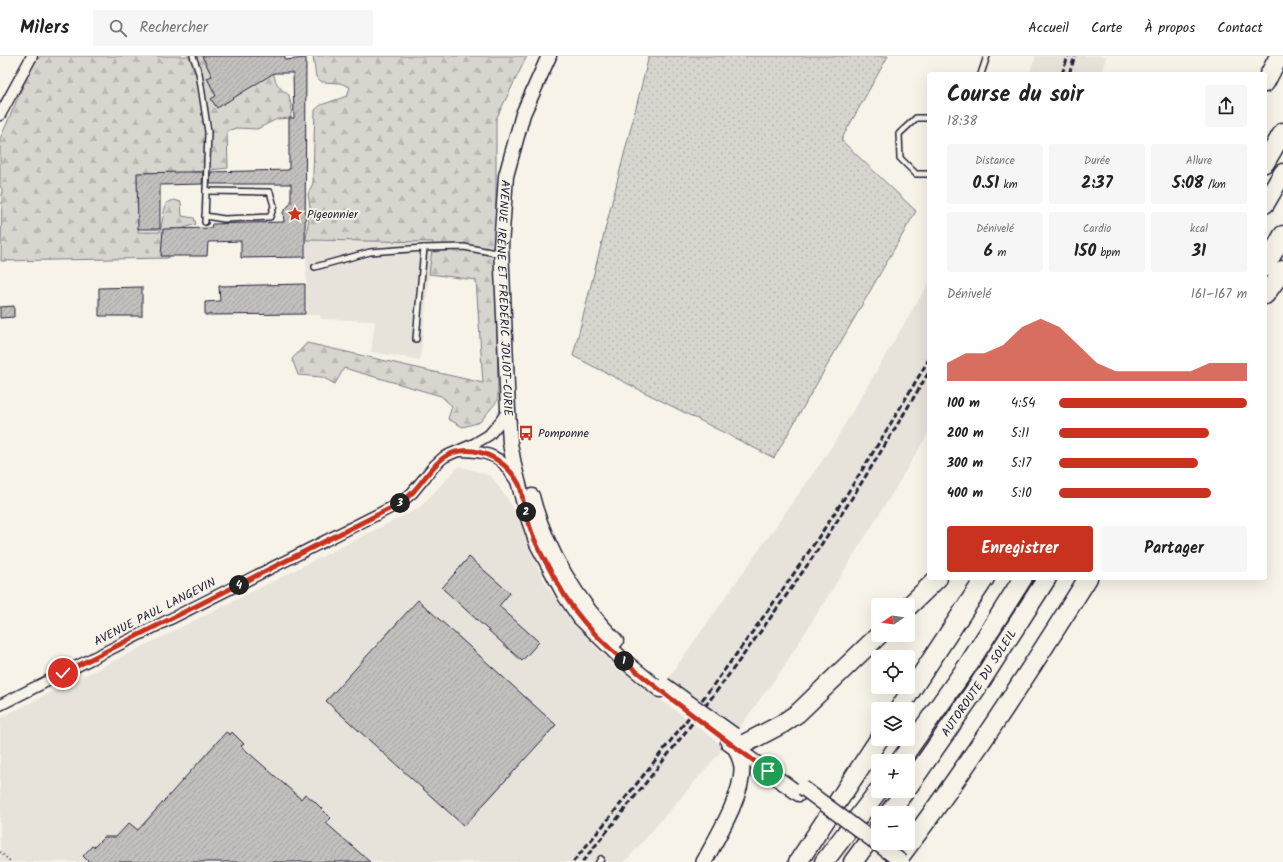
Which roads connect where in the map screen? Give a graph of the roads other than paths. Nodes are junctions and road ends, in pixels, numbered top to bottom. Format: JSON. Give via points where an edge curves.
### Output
{"nodes":[{"id":1,"x":32,"y":56,"type":"edge"},
{"id":2,"x":192,"y":56,"type":"edge"},
{"id":3,"x":549,"y":56,"type":"edge"},
{"id":4,"x":558,"y":56,"type":"edge"},
{"id":5,"x":987,"y":56,"type":"edge"},
{"id":6,"x":1279,"y":56,"type":"edge"},
{"id":7,"x":982,"y":72,"type":"edge"},
{"id":8,"x":1267,"y":79,"type":"edge"},
{"id":9,"x":0,"y":115,"type":"edge"},
{"id":10,"x":927,"y":118,"type":"edge"},
{"id":11,"x":1283,"y":132,"type":"edge"},
{"id":12,"x":1267,"y":160,"type":"edge"},
{"id":13,"x":1283,"y":173,"type":"edge"},
{"id":14,"x":927,"y":174,"type":"edge"},
{"id":15,"x":206,"y":192,"type":"junction"},
{"id":16,"x":1267,"y":201,"type":"edge"},
{"id":17,"x":1283,"y":235,"type":"edge"},
{"id":18,"x":424,"y":248,"type":"junction"},
{"id":19,"x":502,"y":254,"type":"junction"},
{"id":20,"x":1267,"y":263,"type":"edge"},
{"id":21,"x":315,"y":267,"type":"dead end"},
{"id":22,"x":1283,"y":270,"type":"edge"},
{"id":23,"x":1267,"y":292,"type":"edge"},
{"id":24,"x":416,"y":339,"type":"dead end"},
{"id":25,"x":508,"y":410,"type":"junction"},
{"id":26,"x":458,"y":450,"type":"junction"},
{"id":27,"x":519,"y":485,"type":"junction"},
{"id":28,"x":936,"y":580,"type":"edge"},
{"id":29,"x":984,"y":580,"type":"edge"},
{"id":30,"x":1022,"y":580,"type":"edge"},
{"id":31,"x":1046,"y":580,"type":"edge"},
{"id":32,"x":1087,"y":580,"type":"edge"},
{"id":33,"x":915,"y":600,"type":"edge"},
{"id":34,"x":872,"y":642,"type":"edge"},
{"id":35,"x":662,"y":687,"type":"junction"},
{"id":36,"x":904,"y":702,"type":"edge"},
{"id":37,"x":0,"y":705,"type":"edge"},
{"id":38,"x":736,"y":742,"type":"junction"},
{"id":39,"x":874,"y":746,"type":"edge"},
{"id":40,"x":905,"y":754,"type":"edge"},
{"id":41,"x":915,"y":777,"type":"edge"},
{"id":42,"x":846,"y":788,"type":"junction"},
{"id":43,"x":801,"y":791,"type":"junction"},
{"id":44,"x":873,"y":798,"type":"edge"},
{"id":45,"x":871,"y":838,"type":"edge"},
{"id":46,"x":704,"y":862,"type":"edge"},
{"id":47,"x":787,"y":862,"type":"edge"},
{"id":48,"x":798,"y":862,"type":"edge"},
{"id":49,"x":824,"y":862,"type":"edge"},
{"id":50,"x":853,"y":862,"type":"edge"},
{"id":51,"x":890,"y":862,"type":"edge"},
{"id":52,"x":896,"y":862,"type":"edge"},
{"id":53,"x":902,"y":862,"type":"edge"}],
"edges":[{"from":1,"to":9,"type":"street"},
{"from":2,"to":15,"type":"lane","via":[[199,73],[208,132]]},
{"from":3,"to":19,"type":"main road","name":"AVENUE IRÈNE ET FRÉDÉRIC JOLIOT-CURIE","via":[[522,114],[506,176]]},
{"from":4,"to":35,"type":"main road","name":"AVENUE IRÈNE ET FRÉDÉRIC JOLIOT-CURIE","via":[[529,123],[515,167],[510,204],[514,384],[518,437],[535,511],[570,583],[608,633]]},
{"from":5,"to":7,"type":"lane"},
{"from":6,"to":8,"type":"highway"},
{"from":10,"to":14,"type":"lane","via":[[916,118],[899,134],[900,158],[916,174]]},
{"from":11,"to":12,"type":"highway"},
{"from":13,"to":16,"type":"highway"},
{"from":15,"to":15,"type":"lane","via":[[205,219],[270,217],[274,206],[270,192]]},
{"from":17,"to":20,"type":"highway"},
{"from":18,"to":19,"type":"lane","via":[[464,247]]},
{"from":18,"to":21,"type":"lane","via":[[370,252]]},
{"from":18,"to":24,"type":"lane"},
{"from":19,"to":25,"type":"main road","name":"AVENUE IRÈNE ET FRÉDÉRIC JOLIOT-CURIE"},
{"from":22,"to":23,"type":"highway"},
{"from":25,"to":26,"type":"street","name":"AVENUE PAUL LANGEVIN","via":[[489,435]]},
{"from":25,"to":27,"type":"main road","name":"AVENUE IRÈNE ET FRÉDÉRIC JOLIOT-CURIE","via":[[510,443]]},
{"from":26,"to":27,"type":"street","via":[[490,455],[502,462]]},
{"from":26,"to":37,"type":"street","name":"AVENUE PAUL LANGEVIN","via":[[444,457],[412,493],[395,506]]},
{"from":27,"to":35,"type":"main road","name":"AVENUE IRÈNE ET FRÉDÉRIC JOLIOT-CURIE","via":[[537,544],[580,618],[620,658]]},
{"from":28,"to":33,"type":"highway"},
{"from":29,"to":36,"type":"highway"},
{"from":30,"to":40,"type":"highway","name":"AUTOROUTE DU SOLEIL","via":[[968,665]]},
{"from":31,"to":41,"type":"highway","name":"AUTOROUTE DU SOLEIL","via":[[976,689]]},
{"from":32,"to":52,"type":"highway","via":[[998,718]]},
{"from":34,"to":38,"type":"highway","via":[[798,713],[782,724]]},
{"from":35,"to":38,"type":"main road","name":"AVENUE IRÈNE ET FRÉDÉRIC JOLIOT-CURIE","bridge":true},
{"from":38,"to":43,"type":"main road","name":"AVENUE IRÈNE ET FRÉDÉRIC JOLIOT-CURIE"},
{"from":38,"to":46,"type":"main road","via":[[742,768],[740,781],[727,818]]},
{"from":39,"to":42,"type":"highway"},
{"from":42,"to":47,"type":"highway"},
{"from":42,"to":48,"type":"highway"},
{"from":43,"to":51,"type":"main road","name":"AVENUE IRÈNE ET FRÉDÉRIC JOLIOT-CURIE"},
{"from":43,"to":53,"type":"main road","name":"AVENUE IRÈNE ET FRÉDÉRIC JOLIOT-CURIE","bridge":true},
{"from":44,"to":49,"type":"highway"},
{"from":45,"to":50,"type":"highway"}]}
